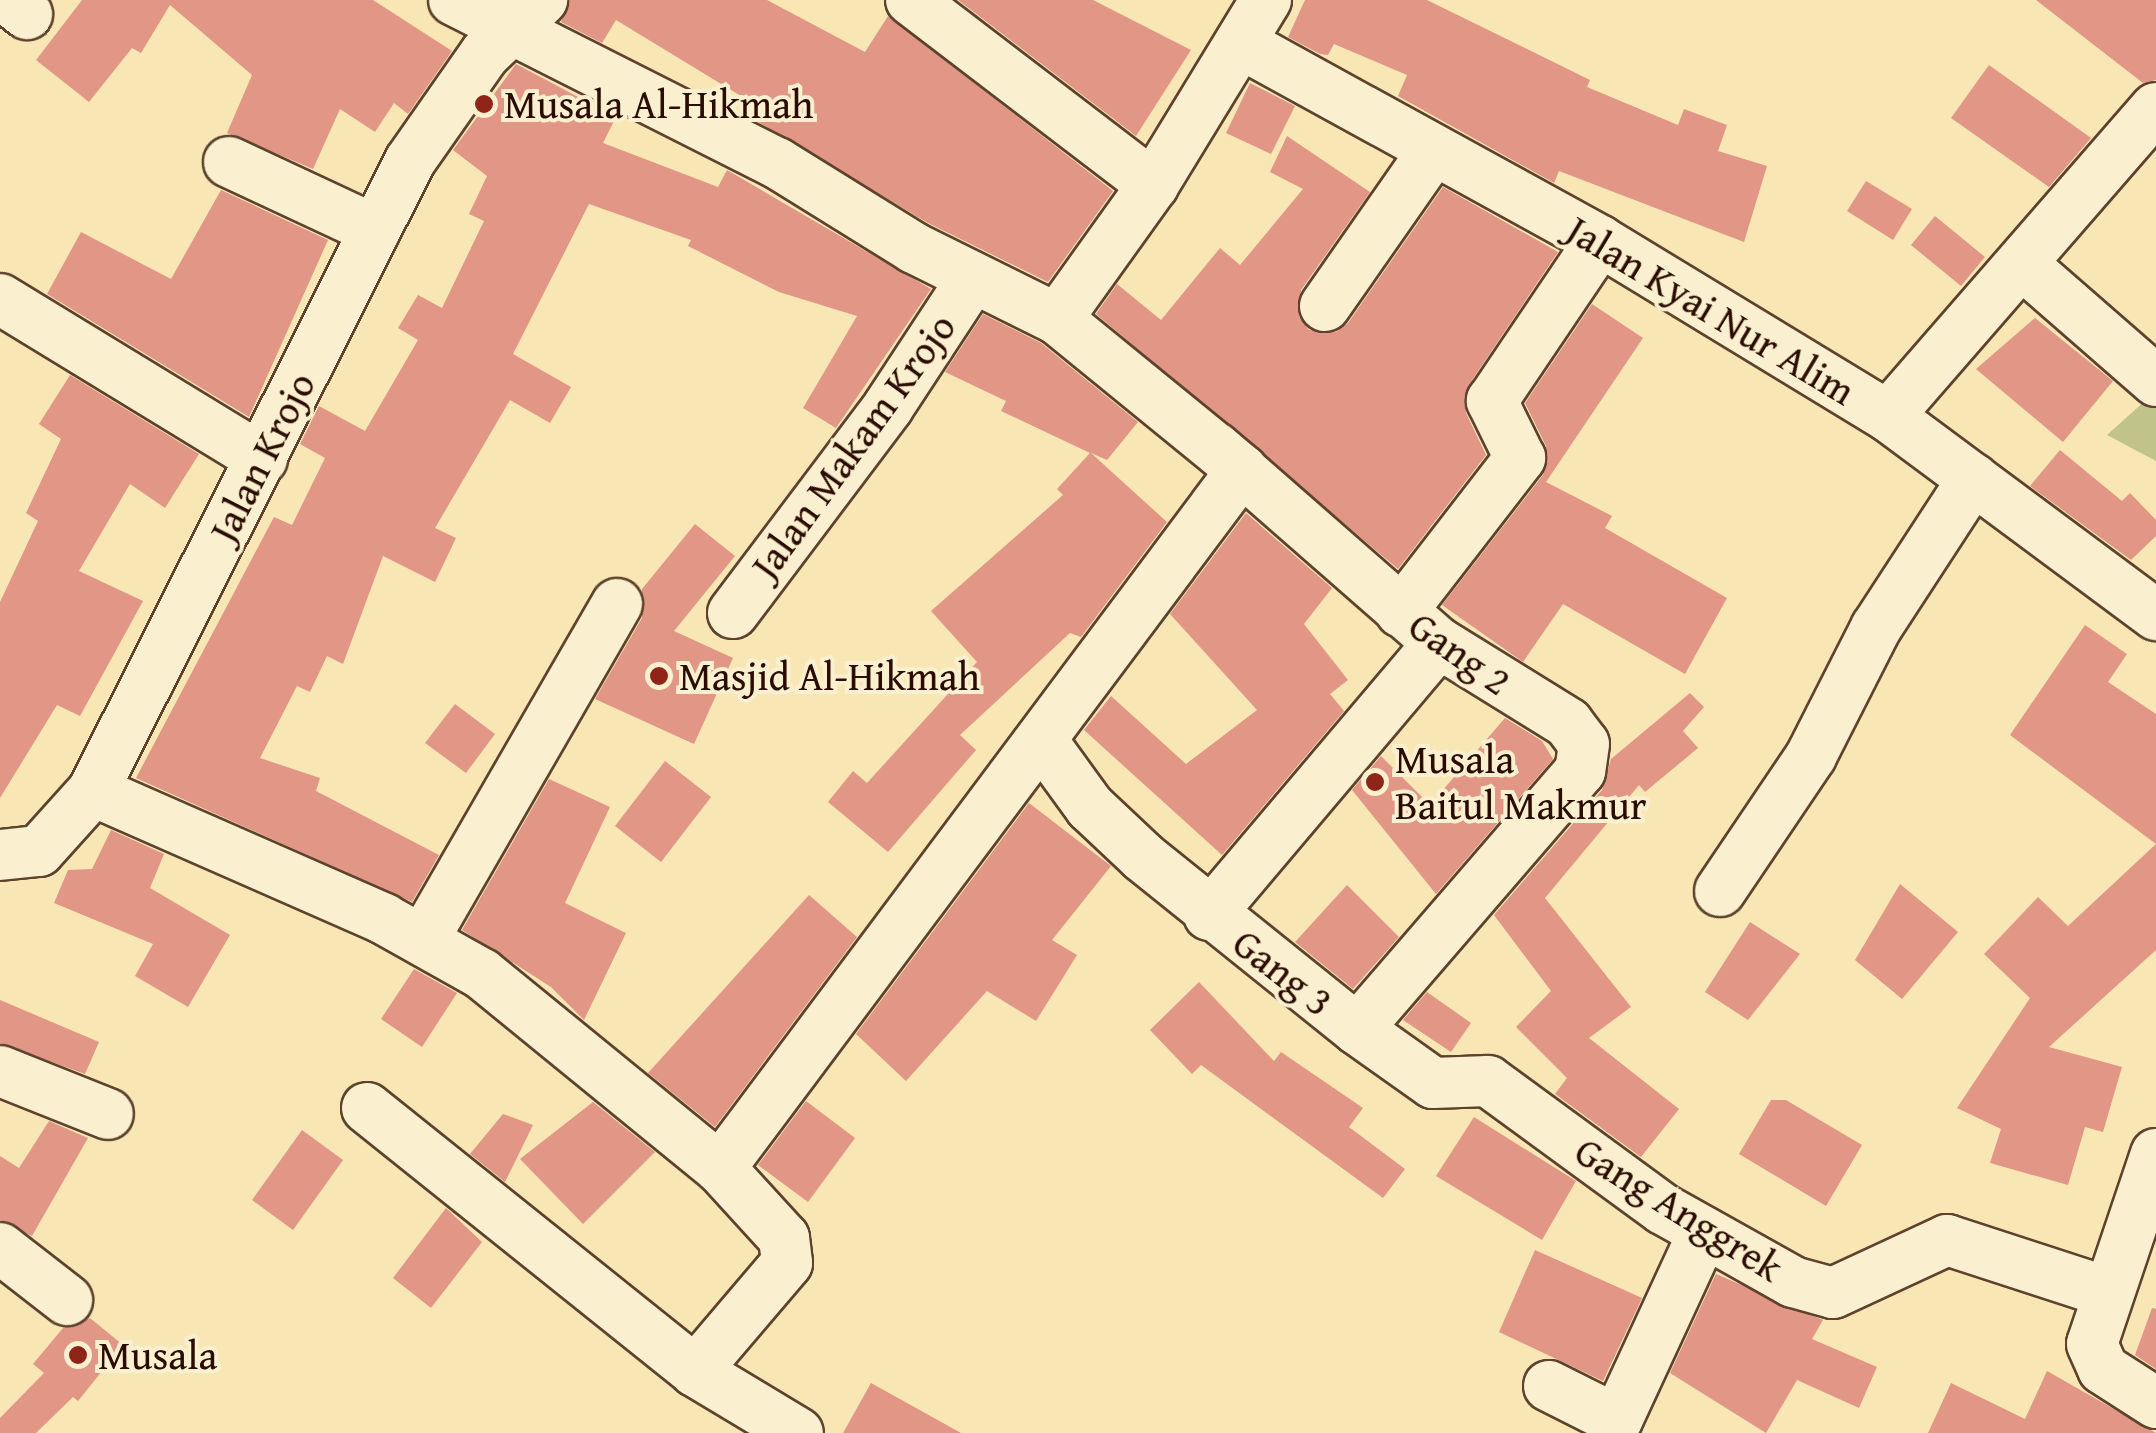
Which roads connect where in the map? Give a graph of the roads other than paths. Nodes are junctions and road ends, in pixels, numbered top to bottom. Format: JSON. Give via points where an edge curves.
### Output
{"nodes":[{"id":1,"x":454,"y":0,"type":"edge"},
{"id":2,"x":912,"y":0,"type":"edge"},
{"id":3,"x":1266,"y":0,"type":"edge"},
{"id":4,"x":527,"y":18,"type":"edge"},
{"id":5,"x":1240,"y":44,"type":"junction"},
{"id":6,"x":2156,"y":108,"type":"edge"},
{"id":7,"x":1434,"y":150,"type":"junction"},
{"id":8,"x":229,"y":162,"type":"dead end"},
{"id":9,"x":1154,"y":185,"type":"junction"},
{"id":10,"x":374,"y":230,"type":"junction"},
{"id":11,"x":1600,"y":241,"type":"junction"},
{"id":12,"x":2022,"y":264,"type":"junction"},
{"id":13,"x":972,"y":278,"type":"junction"},
{"id":14,"x":0,"y":299,"type":"edge"},
{"id":15,"x":1325,"y":306,"type":"dead end"},
{"id":16,"x":1057,"y":319,"type":"junction"},
{"id":17,"x":2156,"y":381,"type":"edge"},
{"id":18,"x":1888,"y":416,"type":"junction"},
{"id":19,"x":262,"y":459,"type":"junction"},
{"id":20,"x":1242,"y":470,"type":"junction"},
{"id":21,"x":1972,"y":479,"type":"junction"},
{"id":22,"x":617,"y":604,"type":"dead end"},
{"id":23,"x":1401,"y":612,"type":"junction"},
{"id":24,"x":733,"y":613,"type":"dead end"},
{"id":25,"x":2156,"y":615,"type":"edge"},
{"id":26,"x":1439,"y":643,"type":"junction"},
{"id":27,"x":1042,"y":742,"type":"junction"},
{"id":28,"x":94,"y":791,"type":"junction"},
{"id":29,"x":0,"y":854,"type":"edge"},
{"id":30,"x":1720,"y":891,"type":"dead end"},
{"id":31,"x":1209,"y":915,"type":"junction"},
{"id":32,"x":424,"y":940,"type":"junction"},
{"id":33,"x":1357,"y":1029,"type":"junction"},
{"id":34,"x":0,"y":1070,"type":"edge"},
{"id":35,"x":366,"y":1108,"type":"dead end"},
{"id":36,"x":108,"y":1114,"type":"dead end"},
{"id":37,"x":2156,"y":1154,"type":"edge"},
{"id":38,"x":720,"y":1168,"type":"junction"},
{"id":39,"x":1704,"y":1232,"type":"junction"},
{"id":40,"x":0,"y":1248,"type":"edge"},
{"id":41,"x":2107,"y":1292,"type":"junction"},
{"id":42,"x":67,"y":1300,"type":"dead end"},
{"id":43,"x":695,"y":1371,"type":"junction"},
{"id":44,"x":1548,"y":1386,"type":"dead end"},
{"id":45,"x":2156,"y":1403,"type":"edge"},
{"id":46,"x":1625,"y":1429,"type":"edge"},
{"id":47,"x":798,"y":1433,"type":"edge"}],
"edges":[{"from":1,"to":4,"type":"street","name":"Gang 2"},
{"from":2,"to":9,"type":"street"},
{"from":3,"to":5,"type":"street"},
{"from":4,"to":10,"type":"street","name":"Jalan Krojo","via":[[485,54],[436,117]]},
{"from":4,"to":13,"type":"street","name":"Gang 2"},
{"from":5,"to":7,"type":"street","name":"Jalan Kyai Nur Alim"},
{"from":5,"to":9,"type":"street"},
{"from":6,"to":12,"type":"street"},
{"from":7,"to":11,"type":"street","name":"Jalan Kyai Nur Alim"},
{"from":7,"to":15,"type":"street"},
{"from":8,"to":10,"type":"street"},
{"from":9,"to":16,"type":"street"},
{"from":10,"to":19,"type":"street","name":"Jalan Krojo"},
{"from":11,"to":18,"type":"street","name":"Jalan Kyai Nur Alim"},
{"from":11,"to":23,"type":"street","via":[[1492,402],[1520,458]]},
{"from":12,"to":17,"type":"street"},
{"from":12,"to":18,"type":"street"},
{"from":13,"to":16,"type":"street","name":"Gang 2"},
{"from":13,"to":24,"type":"street","name":"Jalan Makam Krojo","via":[[888,407]]},
{"from":14,"to":19,"type":"street"},
{"from":16,"to":20,"type":"street","name":"Gang 2"},
{"from":18,"to":21,"type":"street","name":"Jalan Kyai Nur Alim"},
{"from":19,"to":28,"type":"street","name":"Jalan Krojo"},
{"from":20,"to":23,"type":"street","name":"Gang 2"},
{"from":20,"to":27,"type":"street"},
{"from":21,"to":25,"type":"street","name":"Jalan Kyai Nur Alim"},
{"from":21,"to":30,"type":"street","via":[[1876,628],[1812,756]]},
{"from":22,"to":32,"type":"street"},
{"from":23,"to":26,"type":"street","name":"Gang 2"},
{"from":26,"to":31,"type":"street"},
{"from":26,"to":33,"type":"street","name":"Gang 2","via":[[1568,722],[1585,758],[1445,935]]},
{"from":27,"to":31,"type":"street","name":"Gang 3","via":[[1090,807]]},
{"from":27,"to":38,"type":"street"},
{"from":28,"to":29,"type":"street","name":"Jalan Krojo","via":[[39,851]]},
{"from":28,"to":32,"type":"street"},
{"from":31,"to":33,"type":"street","name":"Gang 3"},
{"from":32,"to":38,"type":"street","via":[[546,1021]]},
{"from":33,"to":39,"type":"street","name":"Gang Anggrek","via":[[1434,1082],[1488,1081]]},
{"from":34,"to":36,"type":"street"},
{"from":35,"to":43,"type":"street"},
{"from":37,"to":41,"type":"street"},
{"from":38,"to":43,"type":"street","via":[[784,1238],[787,1263]]},
{"from":39,"to":41,"type":"street","name":"Gang Anggrek","via":[[1794,1282],[1833,1294],[1948,1240]]},
{"from":39,"to":46,"type":"street"},
{"from":40,"to":42,"type":"street"},
{"from":41,"to":45,"type":"street","via":[[2093,1357]]},
{"from":43,"to":47,"type":"street"},
{"from":44,"to":46,"type":"street"}]}
